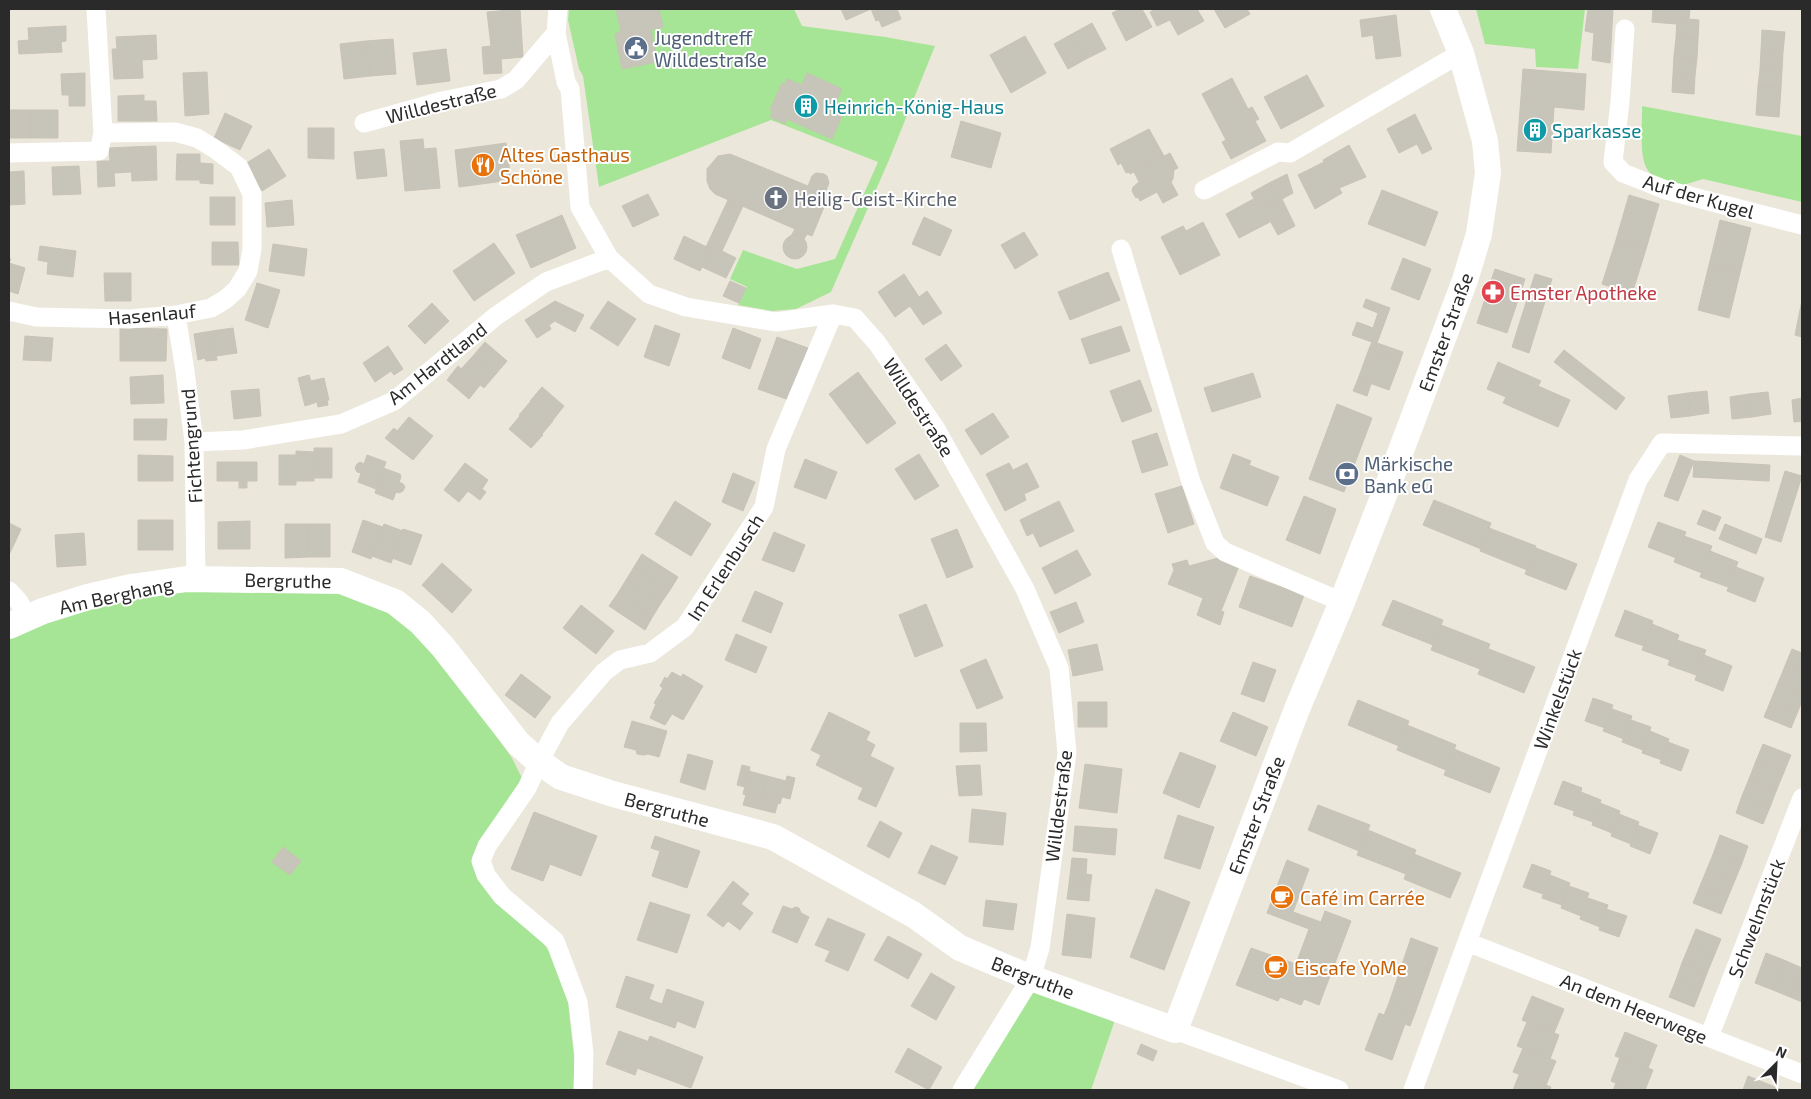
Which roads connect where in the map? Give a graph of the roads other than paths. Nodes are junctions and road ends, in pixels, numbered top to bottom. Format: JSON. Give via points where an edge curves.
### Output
{"nodes":[{"id":1,"x":96,"y":9,"type":"edge"},
{"id":2,"x":558,"y":9,"type":"edge"},
{"id":3,"x":1443,"y":9,"type":"edge"},
{"id":4,"x":1624,"y":29,"type":"dead end"},
{"id":5,"x":556,"y":33,"type":"junction"},
{"id":6,"x":1461,"y":53,"type":"junction"},
{"id":7,"x":364,"y":123,"type":"dead end"},
{"id":8,"x":103,"y":133,"type":"junction"},
{"id":9,"x":9,"y":153,"type":"edge"},
{"id":10,"x":1204,"y":190,"type":"dead end"},
{"id":11,"x":1802,"y":225,"type":"edge"},
{"id":12,"x":1121,"y":249,"type":"dead end"},
{"id":13,"x":608,"y":258,"type":"junction"},
{"id":14,"x":9,"y":311,"type":"edge"},
{"id":15,"x":833,"y":314,"type":"junction"},
{"id":16,"x":176,"y":315,"type":"junction"},
{"id":17,"x":194,"y":442,"type":"junction"},
{"id":18,"x":1802,"y":446,"type":"edge"},
{"id":19,"x":196,"y":578,"type":"junction"},
{"id":20,"x":9,"y":591,"type":"edge"},
{"id":21,"x":1342,"y":602,"type":"junction"},
{"id":22,"x":18,"y":622,"type":"edge"},
{"id":23,"x":539,"y":762,"type":"junction"},
{"id":24,"x":1802,"y":798,"type":"edge"},
{"id":25,"x":1466,"y":942,"type":"junction"},
{"id":26,"x":1031,"y":978,"type":"junction"},
{"id":27,"x":1175,"y":1030,"type":"junction"},
{"id":28,"x":1709,"y":1037,"type":"junction"},
{"id":29,"x":1802,"y":1074,"type":"edge"},
{"id":30,"x":584,"y":1090,"type":"edge"},
{"id":31,"x":962,"y":1090,"type":"edge"},
{"id":32,"x":1339,"y":1090,"type":"edge"},
{"id":33,"x":1413,"y":1090,"type":"edge"}],
"edges":[{"from":1,"to":8,"type":"street"},
{"from":2,"to":5,"type":"street","name":"Willdestraße"},
{"from":3,"to":6,"type":"street","name":"Emster Straße"},
{"from":4,"to":11,"type":"street","name":"Auf der Kugel","via":[[1613,162],[1623,173],[1678,194]]},
{"from":5,"to":7,"type":"street","name":"Willdestraße","via":[[516,80],[501,89],[442,101]]},
{"from":5,"to":13,"type":"street","name":"Willdestraße","via":[[570,89],[580,207]]},
{"from":6,"to":10,"type":"street","via":[[1290,153],[1278,152]]},
{"from":6,"to":21,"type":"street","name":"Emster Straße","via":[[1485,141],[1488,173],[1479,234],[1465,280]]},
{"from":8,"to":9,"type":"street","via":[[98,151]]},
{"from":8,"to":16,"type":"street","name":"Hasenlauf","via":[[175,132],[197,138],[239,168],[252,194],[252,249],[248,271],[237,289],[211,308]]},
{"from":12,"to":21,"type":"street","via":[[1191,482],[1214,543],[1225,552]]},
{"from":13,"to":15,"type":"street","name":"Willdestraße","via":[[649,294],[686,307],[776,322]]},
{"from":13,"to":17,"type":"street","name":"Am Hardtland","via":[[546,282],[496,316],[394,400],[340,424],[243,440]]},
{"from":14,"to":16,"type":"street","name":"Hasenlauf","via":[[36,317],[128,319]]},
{"from":15,"to":23,"type":"street","name":"Im Erlenbusch","via":[[776,449],[764,507],[691,619],[650,653],[620,660],[604,672],[560,723]]},
{"from":15,"to":26,"type":"street","name":"Willdestraße","via":[[856,318],[878,343],[936,429],[1025,589],[1059,668],[1067,753],[1040,948]]},
{"from":16,"to":17,"type":"street","name":"Fichtengrund"},
{"from":17,"to":19,"type":"street","name":"Fichtengrund"},
{"from":18,"to":25,"type":"street","name":"Winkelstück","via":[[1662,444],[1638,480]]},
{"from":19,"to":22,"type":"street","name":"Am Berghang","via":[[88,597]]},
{"from":19,"to":23,"type":"street","name":"Bergruthe","via":[[341,581],[395,602],[420,622],[518,744]]},
{"from":20,"to":22,"type":"street","via":[[19,602]]},
{"from":21,"to":27,"type":"street","name":"Emster Straße","via":[[1297,709]]},
{"from":23,"to":26,"type":"street","name":"Bergruthe","via":[[561,777],[580,784],[773,837],[914,915],[960,948]]},
{"from":23,"to":30,"type":"street","name":"Im Erlenbusch","via":[[527,788],[487,846],[481,861],[486,875],[502,896],[555,941],[578,1002],[584,1053]]},
{"from":24,"to":28,"type":"street","name":"Schwelmstück"},
{"from":25,"to":28,"type":"street","name":"An dem Heerwege"},
{"from":25,"to":33,"type":"street","name":"Winkelstück"},
{"from":26,"to":27,"type":"street","name":"Bergruthe"},
{"from":26,"to":31,"type":"street","name":"Willdestraße"},
{"from":27,"to":32,"type":"street"},
{"from":28,"to":29,"type":"street","name":"An dem Heerwege"}]}
